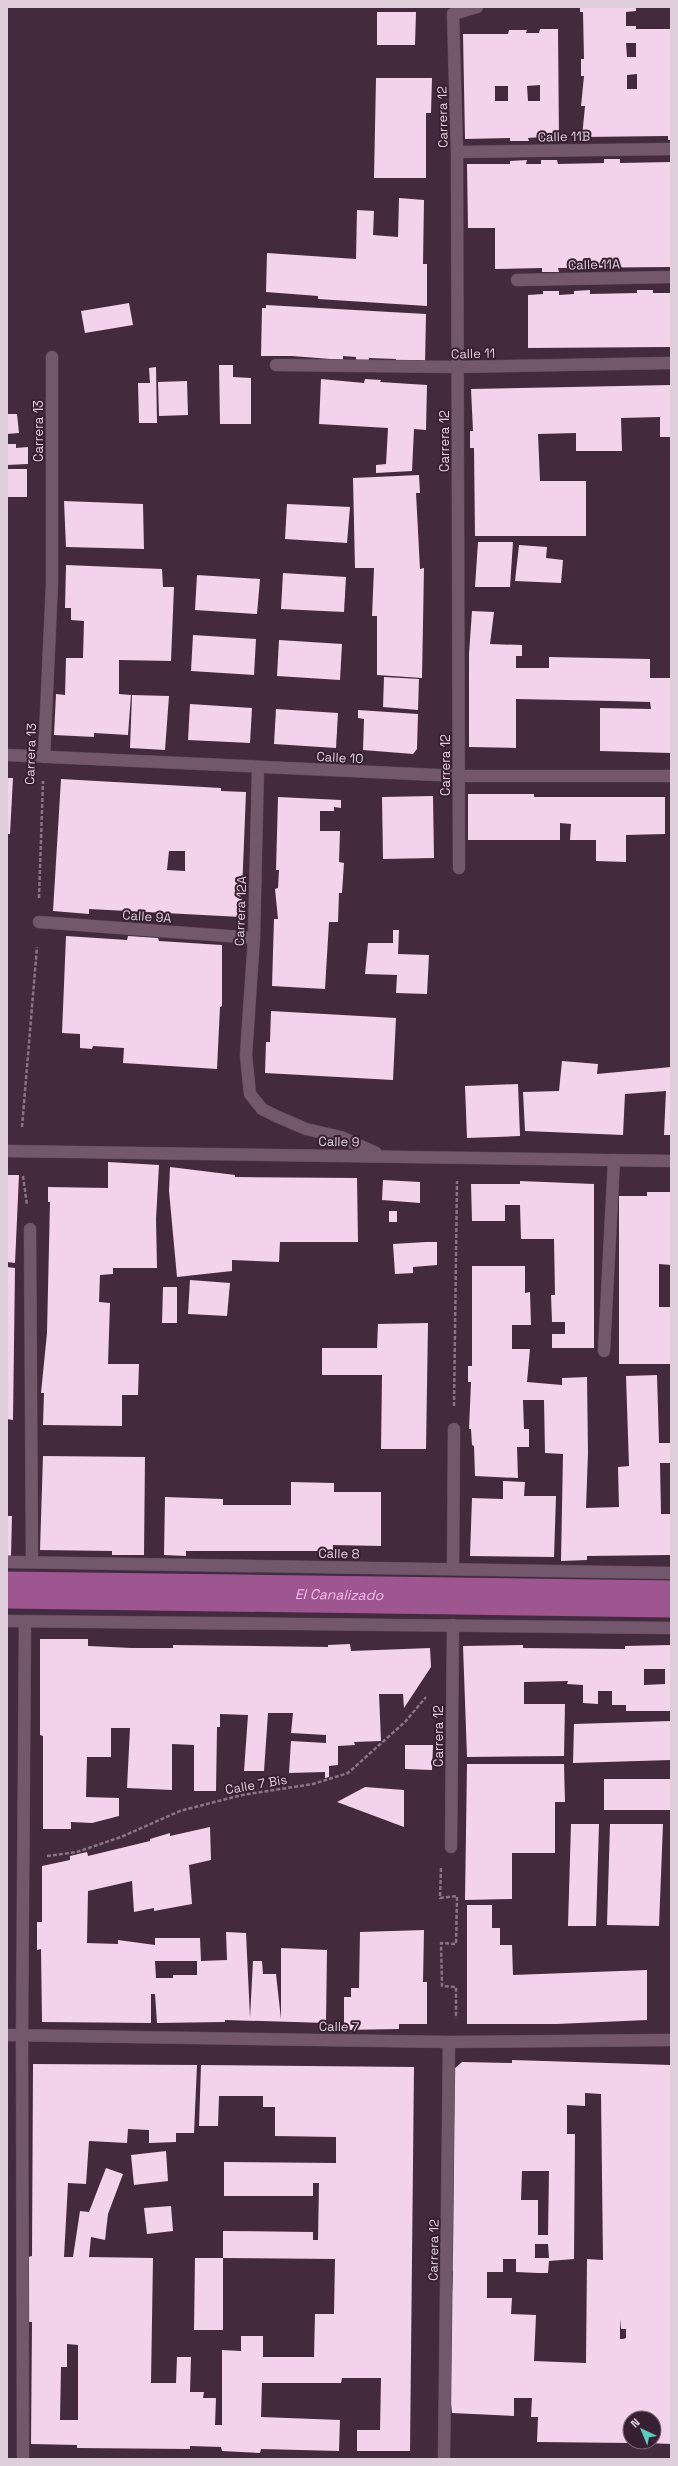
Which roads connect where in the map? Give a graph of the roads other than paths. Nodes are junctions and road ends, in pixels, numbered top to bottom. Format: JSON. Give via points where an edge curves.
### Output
{"nodes":[{"id":1,"x":476,"y":7,"type":"edge"},
{"id":2,"x":671,"y":149,"type":"edge"},
{"id":3,"x":457,"y":152,"type":"junction"},
{"id":4,"x":671,"y":277,"type":"edge"},
{"id":5,"x":517,"y":280,"type":"dead end"},
{"id":6,"x":52,"y":357,"type":"dead end"},
{"id":7,"x":671,"y":363,"type":"edge"},
{"id":8,"x":276,"y":365,"type":"dead end"},
{"id":9,"x":457,"y":367,"type":"junction"},
{"id":10,"x":7,"y":755,"type":"edge"},
{"id":11,"x":44,"y":757,"type":"junction"},
{"id":12,"x":258,"y":767,"type":"junction"},
{"id":13,"x":459,"y":776,"type":"junction"},
{"id":14,"x":671,"y":776,"type":"edge"},
{"id":15,"x":459,"y":868,"type":"dead end"},
{"id":16,"x":39,"y":922,"type":"road end"},
{"id":17,"x":254,"y":938,"type":"junction"},
{"id":18,"x":7,"y":1151,"type":"edge"},
{"id":19,"x":381,"y":1155,"type":"junction"},
{"id":20,"x":614,"y":1160,"type":"junction"},
{"id":21,"x":671,"y":1161,"type":"edge"},
{"id":22,"x":30,"y":1229,"type":"dead end"},
{"id":23,"x":604,"y":1351,"type":"dead end"},
{"id":24,"x":454,"y":1429,"type":"road end"},
{"id":25,"x":7,"y":1562,"type":"edge"},
{"id":26,"x":32,"y":1562,"type":"junction"},
{"id":27,"x":453,"y":1569,"type":"junction"},
{"id":28,"x":671,"y":1573,"type":"edge"},
{"id":29,"x":7,"y":1621,"type":"edge"},
{"id":30,"x":25,"y":1622,"type":"junction"},
{"id":31,"x":452,"y":1625,"type":"junction"},
{"id":32,"x":671,"y":1628,"type":"edge"},
{"id":33,"x":451,"y":1847,"type":"dead end"},
{"id":34,"x":7,"y":2035,"type":"edge"},
{"id":35,"x":22,"y":2035,"type":"junction"},
{"id":36,"x":671,"y":2040,"type":"edge"},
{"id":37,"x":453,"y":2041,"type":"junction"},
{"id":38,"x":23,"y":2459,"type":"edge"},
{"id":39,"x":444,"y":2459,"type":"edge"}],
"edges":[{"from":1,"to":3,"type":"street","name":"Carrera 12","via":[[453,14]]},
{"from":2,"to":3,"type":"street","name":"Calle 11B"},
{"from":3,"to":9,"type":"street","name":"Carrera 12"},
{"from":4,"to":5,"type":"street","name":"Calle 11A"},
{"from":6,"to":11,"type":"street","name":"Carrera 13","via":[[52,583]]},
{"from":7,"to":9,"type":"street","name":"Calle 11"},
{"from":8,"to":9,"type":"street","name":"Calle 11"},
{"from":9,"to":13,"type":"street","name":"Carrera 12"},
{"from":10,"to":11,"type":"street","name":"Calle 10"},
{"from":11,"to":12,"type":"street","name":"Calle 10"},
{"from":12,"to":13,"type":"street","name":"Calle 10"},
{"from":12,"to":17,"type":"street","name":"Carrera 12A"},
{"from":13,"to":14,"type":"street","name":"Calle 10"},
{"from":13,"to":15,"type":"street","name":"Carrera 12"},
{"from":16,"to":17,"type":"street","name":"Calle 9A"},
{"from":17,"to":19,"type":"street","name":"Carrera 12A","via":[[246,1056],[250,1094],[262,1109],[306,1129],[342,1137]]},
{"from":18,"to":19,"type":"street","name":"Calle 9"},
{"from":19,"to":20,"type":"street","name":"Calle 9"},
{"from":20,"to":21,"type":"street","name":"Calle 9"},
{"from":20,"to":23,"type":"street"},
{"from":22,"to":26,"type":"street"},
{"from":24,"to":27,"type":"street"},
{"from":25,"to":26,"type":"street","name":"Calle 8"},
{"from":26,"to":27,"type":"street","name":"Calle 8"},
{"from":27,"to":28,"type":"street","name":"Calle 8"},
{"from":29,"to":30,"type":"street"},
{"from":30,"to":31,"type":"street"},
{"from":30,"to":35,"type":"street"},
{"from":31,"to":32,"type":"street"},
{"from":31,"to":33,"type":"street","name":"Carrera 12"},
{"from":34,"to":35,"type":"street","name":"Calle 7"},
{"from":35,"to":37,"type":"street","name":"Calle 7"},
{"from":35,"to":38,"type":"street"},
{"from":36,"to":37,"type":"street","name":"Calle 7"},
{"from":37,"to":39,"type":"street","name":"Carrera 12"}]}
